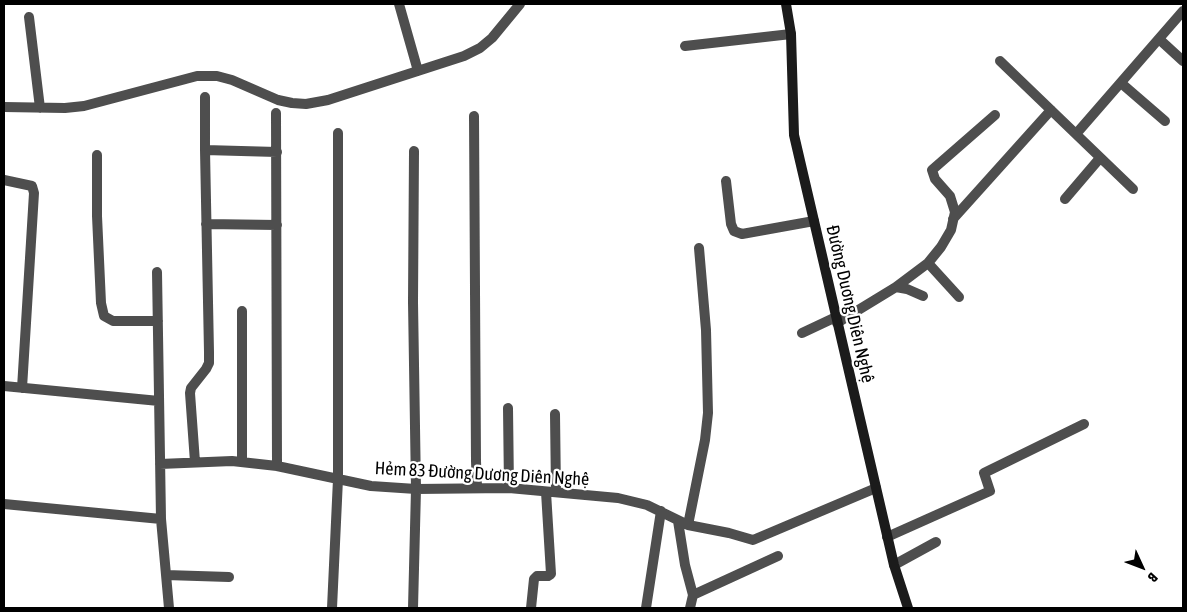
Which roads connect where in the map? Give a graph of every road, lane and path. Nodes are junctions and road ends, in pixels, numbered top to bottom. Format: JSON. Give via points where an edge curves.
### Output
{"nodes":[{"id":1,"x":399,"y":4,"type":"edge"},
{"id":2,"x":520,"y":4,"type":"edge"},
{"id":3,"x":786,"y":4,"type":"edge"},
{"id":4,"x":1183,"y":11,"type":"edge"},
{"id":5,"x":29,"y":17,"type":"dead end"},
{"id":6,"x":791,"y":34,"type":"junction"},
{"id":7,"x":1159,"y":39,"type":"junction"},
{"id":8,"x":685,"y":46,"type":"dead end"},
{"id":9,"x":1000,"y":61,"type":"dead end"},
{"id":10,"x":1183,"y":61,"type":"edge"},
{"id":11,"x":418,"y":71,"type":"junction"},
{"id":12,"x":1121,"y":83,"type":"junction"},
{"id":13,"x":206,"y":97,"type":"dead end"},
{"id":14,"x":4,"y":107,"type":"edge"},
{"id":15,"x":40,"y":108,"type":"junction"},
{"id":16,"x":1051,"y":110,"type":"junction"},
{"id":17,"x":276,"y":113,"type":"dead end"},
{"id":18,"x":995,"y":115,"type":"dead end"},
{"id":19,"x":474,"y":116,"type":"dead end"},
{"id":20,"x":1165,"y":121,"type":"dead end"},
{"id":21,"x":338,"y":133,"type":"dead end"},
{"id":22,"x":1076,"y":134,"type":"junction"},
{"id":23,"x":205,"y":150,"type":"junction"},
{"id":24,"x":414,"y":151,"type":"dead end"},
{"id":25,"x":277,"y":152,"type":"junction"},
{"id":26,"x":98,"y":156,"type":"dead end"},
{"id":27,"x":1100,"y":158,"type":"junction"},
{"id":28,"x":4,"y":180,"type":"edge"},
{"id":29,"x":726,"y":181,"type":"dead end"},
{"id":30,"x":1133,"y":189,"type":"dead end"},
{"id":31,"x":1065,"y":199,"type":"dead end"},
{"id":32,"x":953,"y":220,"type":"junction"},
{"id":33,"x":814,"y":221,"type":"junction"},
{"id":34,"x":206,"y":224,"type":"junction"},
{"id":35,"x":277,"y":225,"type":"junction"},
{"id":36,"x":699,"y":248,"type":"dead end"},
{"id":37,"x":928,"y":262,"type":"junction"},
{"id":38,"x":157,"y":272,"type":"dead end"},
{"id":39,"x":896,"y":287,"type":"junction"},
{"id":40,"x":923,"y":296,"type":"dead end"},
{"id":41,"x":959,"y":297,"type":"dead end"},
{"id":42,"x":242,"y":311,"type":"dead end"},
{"id":43,"x":837,"y":320,"type":"junction"},
{"id":44,"x":158,"y":321,"type":"junction"},
{"id":45,"x":802,"y":333,"type":"dead end"},
{"id":46,"x":4,"y":386,"type":"edge"},
{"id":47,"x":22,"y":388,"type":"junction"},
{"id":48,"x":159,"y":401,"type":"junction"},
{"id":49,"x":508,"y":408,"type":"dead end"},
{"id":50,"x":555,"y":414,"type":"dead end"},
{"id":51,"x":1084,"y":424,"type":"dead end"},
{"id":52,"x":195,"y":462,"type":"junction"},
{"id":53,"x":242,"y":462,"type":"junction"},
{"id":54,"x":160,"y":464,"type":"junction"},
{"id":55,"x":277,"y":466,"type":"junction"},
{"id":56,"x":338,"y":479,"type":"junction"},
{"id":57,"x":477,"y":488,"type":"junction"},
{"id":58,"x":509,"y":488,"type":"junction"},
{"id":59,"x":876,"y":488,"type":"junction"},
{"id":60,"x":416,"y":489,"type":"junction"},
{"id":61,"x":551,"y":492,"type":"junction"},
{"id":62,"x":4,"y":504,"type":"edge"},
{"id":63,"x":661,"y":511,"type":"junction"},
{"id":64,"x":161,"y":519,"type":"junction"},
{"id":65,"x":678,"y":520,"type":"junction"},
{"id":66,"x":688,"y":525,"type":"junction"},
{"id":67,"x":887,"y":537,"type":"junction"},
{"id":68,"x":936,"y":542,"type":"dead end"},
{"id":69,"x":778,"y":556,"type":"dead end"},
{"id":70,"x":894,"y":565,"type":"junction"},
{"id":71,"x":166,"y":574,"type":"junction"},
{"id":72,"x":229,"y":577,"type":"dead end"},
{"id":73,"x":693,"y":595,"type":"junction"},
{"id":74,"x":169,"y":608,"type":"edge"},
{"id":75,"x":332,"y":608,"type":"edge"},
{"id":76,"x":413,"y":608,"type":"edge"},
{"id":77,"x":531,"y":608,"type":"edge"},
{"id":78,"x":646,"y":608,"type":"edge"},
{"id":79,"x":690,"y":608,"type":"edge"},
{"id":80,"x":908,"y":608,"type":"edge"}],
"edges":[{"from":1,"to":11,"type":"street"},
{"from":2,"to":11,"type":"street","via":[[480,48]]},
{"from":3,"to":6,"type":"street","name":"Đường Duơng Diên Nghệ"},
{"from":4,"to":7,"type":"street"},
{"from":5,"to":15,"type":"street"},
{"from":6,"to":8,"type":"street"},
{"from":6,"to":33,"type":"street","name":"Đường Duơng Diên Nghệ","via":[[794,135]]},
{"from":7,"to":10,"type":"street"},
{"from":7,"to":12,"type":"street"},
{"from":9,"to":16,"type":"street"},
{"from":11,"to":15,"type":"street","via":[[306,104],[278,100],[217,76],[197,76],[84,106]]},
{"from":12,"to":20,"type":"street"},
{"from":12,"to":22,"type":"street"},
{"from":13,"to":23,"type":"street"},
{"from":14,"to":15,"type":"street"},
{"from":16,"to":22,"type":"street"},
{"from":16,"to":32,"type":"street"},
{"from":17,"to":25,"type":"street"},
{"from":18,"to":32,"type":"street","via":[[932,170],[950,196],[955,212]]},
{"from":19,"to":57,"type":"street"},
{"from":21,"to":56,"type":"street"},
{"from":22,"to":27,"type":"street"},
{"from":23,"to":25,"type":"street"},
{"from":23,"to":34,"type":"street"},
{"from":24,"to":60,"type":"street"},
{"from":25,"to":35,"type":"street"},
{"from":26,"to":44,"type":"street","via":[[97,216],[104,316],[113,321]]},
{"from":27,"to":30,"type":"street"},
{"from":27,"to":31,"type":"street"},
{"from":28,"to":47,"type":"street","via":[[32,186],[34,193]]},
{"from":29,"to":33,"type":"street","via":[[734,231],[742,234]]},
{"from":32,"to":37,"type":"street","via":[[941,247]]},
{"from":33,"to":43,"type":"street","name":"Đường Duơng Diên Nghệ"},
{"from":34,"to":35,"type":"street"},
{"from":34,"to":52,"type":"street","via":[[210,352],[209,363],[190,393]]},
{"from":35,"to":55,"type":"street"},
{"from":36,"to":66,"type":"street","via":[[706,330],[708,413]]},
{"from":37,"to":39,"type":"street"},
{"from":37,"to":41,"type":"street"},
{"from":38,"to":44,"type":"street"},
{"from":39,"to":40,"type":"street"},
{"from":39,"to":43,"type":"street"},
{"from":42,"to":53,"type":"street"},
{"from":43,"to":45,"type":"street"},
{"from":43,"to":59,"type":"street","name":"Đường Duơng Diên Nghệ"},
{"from":44,"to":48,"type":"street"},
{"from":46,"to":47,"type":"street"},
{"from":47,"to":48,"type":"street"},
{"from":48,"to":54,"type":"street"},
{"from":49,"to":58,"type":"street"},
{"from":50,"to":61,"type":"street"},
{"from":51,"to":67,"type":"street","via":[[984,473],[990,491]]},
{"from":52,"to":53,"type":"street","name":"Hẻm 83 Đường Dương Diên Nghệ"},
{"from":52,"to":54,"type":"street","name":"Hẻm 83 Đường Dương Diên Nghệ"},
{"from":53,"to":55,"type":"street","name":"Hẻm 83 Đường Dương Diên Nghệ"},
{"from":54,"to":64,"type":"street"},
{"from":55,"to":56,"type":"street","name":"Hẻm 83 Đường Dương Diên Nghệ"},
{"from":56,"to":60,"type":"street","name":"Hẻm 83 Đường Dương Diên Nghệ","via":[[371,486]]},
{"from":56,"to":75,"type":"street"},
{"from":57,"to":58,"type":"street","name":"Hẻm 83 Đường Dương Diên Nghệ"},
{"from":57,"to":60,"type":"street","name":"Hẻm 83 Đường Dương Diên Nghệ"},
{"from":58,"to":61,"type":"street","name":"Hẻm 83 Đường Dương Diên Nghệ"},
{"from":59,"to":66,"type":"street","name":"Hẻm 83 Đường Dương Diên Nghệ","via":[[753,540]]},
{"from":59,"to":67,"type":"street","name":"Đường Duơng Diên Nghệ"},
{"from":60,"to":76,"type":"street"},
{"from":61,"to":63,"type":"street","name":"Hẻm 83 Đường Dương Diên Nghệ","via":[[630,500]]},
{"from":61,"to":77,"type":"street","via":[[551,574],[534,579]]},
{"from":62,"to":64,"type":"street"},
{"from":63,"to":65,"type":"street","name":"Hẻm 83 Đường Dương Diên Nghệ"},
{"from":63,"to":78,"type":"street"},
{"from":64,"to":71,"type":"street"},
{"from":65,"to":66,"type":"street","name":"Hẻm 83 Đường Dương Diên Nghệ"},
{"from":65,"to":73,"type":"street"},
{"from":67,"to":70,"type":"street","name":"Đường Duơng Diên Nghệ"},
{"from":68,"to":70,"type":"street"},
{"from":69,"to":73,"type":"street"},
{"from":70,"to":80,"type":"street","name":"Đường Duơng Diên Nghệ"},
{"from":71,"to":72,"type":"street"},
{"from":71,"to":74,"type":"street"},
{"from":73,"to":79,"type":"street"}]}
